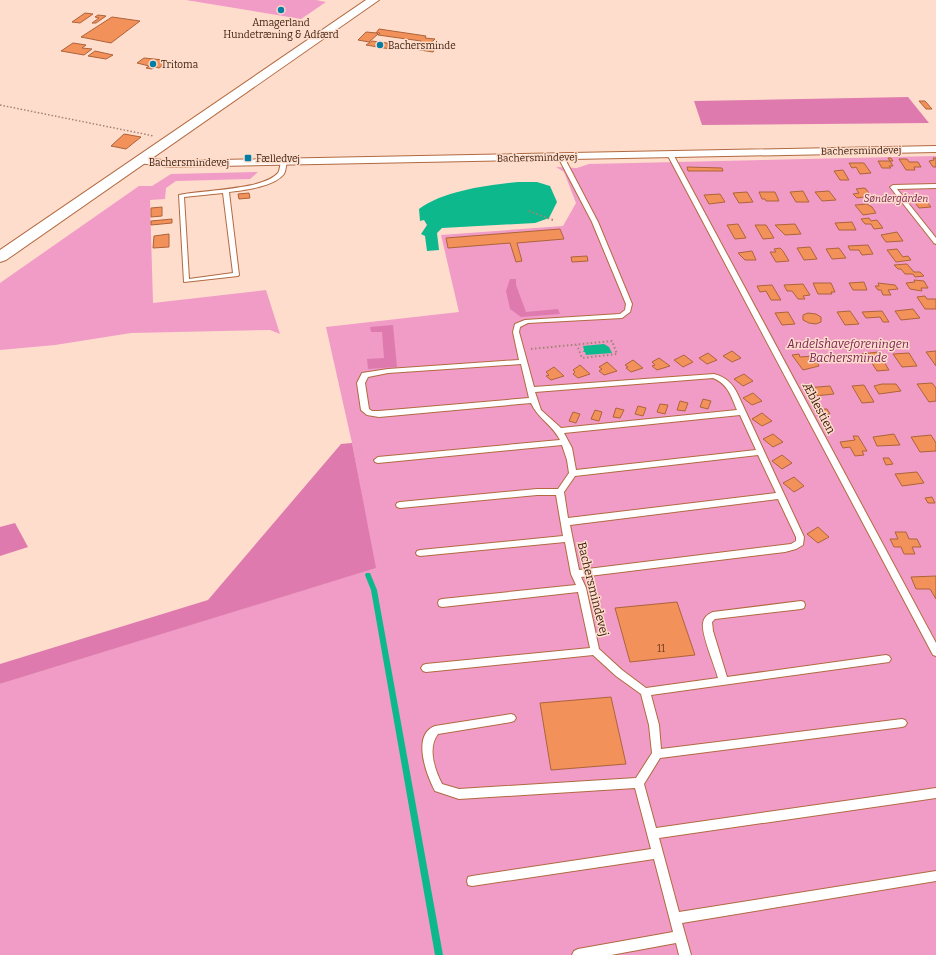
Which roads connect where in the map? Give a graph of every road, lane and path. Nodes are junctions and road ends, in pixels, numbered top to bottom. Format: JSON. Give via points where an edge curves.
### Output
{"nodes":[{"id":1,"x":372,"y":0,"type":"edge"},
{"id":2,"x":0,"y":105,"type":"edge"},
{"id":3,"x":168,"y":140,"type":"junction"},
{"id":4,"x":936,"y":149,"type":"edge"},
{"id":5,"x":670,"y":154,"type":"junction"},
{"id":6,"x":561,"y":157,"type":"junction"},
{"id":7,"x":139,"y":160,"type":"junction"},
{"id":8,"x":284,"y":161,"type":"junction"},
{"id":9,"x":936,"y":186,"type":"edge"},
{"id":10,"x":226,"y":190,"type":"junction"},
{"id":11,"x":529,"y":211,"type":"dead end"},
{"id":12,"x":553,"y":220,"type":"dead end"},
{"id":13,"x":936,"y":242,"type":"edge"},
{"id":14,"x":0,"y":257,"type":"edge"},
{"id":15,"x":577,"y":345,"type":"junction"},
{"id":16,"x":520,"y":350,"type":"junction"},
{"id":17,"x":523,"y":362,"type":"junction"},
{"id":18,"x":531,"y":390,"type":"junction"},
{"id":19,"x":533,"y":400,"type":"junction"},
{"id":20,"x":742,"y":412,"type":"junction"},
{"id":21,"x":559,"y":431,"type":"junction"},
{"id":22,"x":564,"y":442,"type":"junction"},
{"id":23,"x":760,"y":452,"type":"junction"},
{"id":24,"x":378,"y":460,"type":"dead end"},
{"id":25,"x":573,"y":473,"type":"junction"},
{"id":26,"x":560,"y":492,"type":"junction"},
{"id":27,"x":779,"y":496,"type":"junction"},
{"id":28,"x":400,"y":505,"type":"dead end"},
{"id":29,"x":565,"y":522,"type":"junction"},
{"id":30,"x":568,"y":538,"type":"junction"},
{"id":31,"x":420,"y":553,"type":"dead end"},
{"id":32,"x":575,"y":574,"type":"junction"},
{"id":33,"x":582,"y":588,"type":"junction"},
{"id":34,"x":442,"y":603,"type":"dead end"},
{"id":35,"x":801,"y":605,"type":"dead end"},
{"id":36,"x":595,"y":651,"type":"junction"},
{"id":37,"x":936,"y":652,"type":"edge"},
{"id":38,"x":886,"y":659,"type":"dead end"},
{"id":39,"x":426,"y":668,"type":"dead end"},
{"id":40,"x":724,"y":681,"type":"junction"},
{"id":41,"x":645,"y":692,"type":"junction"},
{"id":42,"x":511,"y":718,"type":"dead end"},
{"id":43,"x":902,"y":723,"type":"dead end"},
{"id":44,"x":657,"y":754,"type":"junction"},
{"id":45,"x":639,"y":783,"type":"junction"},
{"id":46,"x":936,"y":793,"type":"edge"},
{"id":47,"x":653,"y":834,"type":"junction"},
{"id":48,"x":658,"y":853,"type":"junction"},
{"id":49,"x":936,"y":876,"type":"edge"},
{"id":50,"x":472,"y":881,"type":"dead end"},
{"id":51,"x":675,"y":918,"type":"junction"},
{"id":52,"x":680,"y":937,"type":"junction"},
{"id":53,"x":578,"y":955,"type":"edge"},
{"id":54,"x":685,"y":955,"type":"edge"}],
"edges":[{"from":1,"to":3,"type":"street"},
{"from":2,"to":3,"type":"path"},
{"from":3,"to":7,"type":"street"},
{"from":4,"to":5,"type":"street","name":"Bachersmindevej"},
{"from":5,"to":6,"type":"street","name":"Bachersmindevej"},
{"from":5,"to":37,"type":"lane","name":"Æblestien"},
{"from":6,"to":8,"type":"street","name":"Bachersmindevej"},
{"from":6,"to":16,"type":"lane","via":[[605,244],[629,304],[628,311],[622,316],[527,321],[517,326]]},
{"from":7,"to":8,"type":"street","name":"Bachersmindevej","via":[[158,164]]},
{"from":7,"to":14,"type":"street"},
{"from":8,"to":10,"type":"lane","via":[[281,174],[274,180],[251,187]]},
{"from":9,"to":13,"type":"lane","via":[[893,187]]},
{"from":10,"to":10,"type":"lane","via":[[181,196],[186,281],[236,275]]},
{"from":11,"to":12,"type":"path"},
{"from":15,"to":15,"type":"path","via":[[612,341],[617,354],[582,358]]},
{"from":15,"to":16,"type":"path"},
{"from":16,"to":17,"type":"lane"},
{"from":17,"to":18,"type":"lane"},
{"from":17,"to":19,"type":"lane","via":[[388,371],[366,375],[361,383],[365,410],[379,414]]},
{"from":18,"to":19,"type":"lane"},
{"from":18,"to":20,"type":"lane","via":[[714,376],[729,384]]},
{"from":19,"to":21,"type":"lane","via":[[538,411]]},
{"from":20,"to":21,"type":"lane"},
{"from":20,"to":23,"type":"lane"},
{"from":21,"to":22,"type":"lane"},
{"from":22,"to":24,"type":"lane"},
{"from":22,"to":25,"type":"lane","via":[[568,448]]},
{"from":23,"to":25,"type":"lane"},
{"from":23,"to":27,"type":"lane"},
{"from":25,"to":26,"type":"lane"},
{"from":26,"to":28,"type":"lane"},
{"from":26,"to":29,"type":"lane","name":"Bachersmindevej"},
{"from":27,"to":29,"type":"lane"},
{"from":27,"to":32,"type":"lane","via":[[800,537],[800,543],[793,547]]},
{"from":29,"to":30,"type":"lane","name":"Bachersmindevej"},
{"from":30,"to":31,"type":"lane"},
{"from":30,"to":32,"type":"lane","name":"Bachersmindevej"},
{"from":32,"to":33,"type":"lane","name":"Bachersmindevej"},
{"from":33,"to":34,"type":"lane"},
{"from":33,"to":36,"type":"lane","name":"Bachersmindevej"},
{"from":35,"to":40,"type":"lane","via":[[713,616],[708,619],[708,631]]},
{"from":36,"to":39,"type":"lane"},
{"from":36,"to":41,"type":"lane","name":"Bachersmindevej"},
{"from":38,"to":40,"type":"lane"},
{"from":40,"to":41,"type":"lane"},
{"from":41,"to":44,"type":"lane","via":[[654,726]]},
{"from":42,"to":45,"type":"lane","via":[[436,730],[428,739],[429,761],[432,775],[439,788],[459,794]]},
{"from":43,"to":44,"type":"lane"},
{"from":44,"to":45,"type":"lane"},
{"from":45,"to":47,"type":"lane"},
{"from":46,"to":47,"type":"lane"},
{"from":47,"to":48,"type":"lane"},
{"from":48,"to":50,"type":"lane"},
{"from":48,"to":51,"type":"lane"},
{"from":49,"to":51,"type":"lane"},
{"from":51,"to":52,"type":"lane"},
{"from":52,"to":53,"type":"lane"},
{"from":52,"to":54,"type":"lane"}]}
